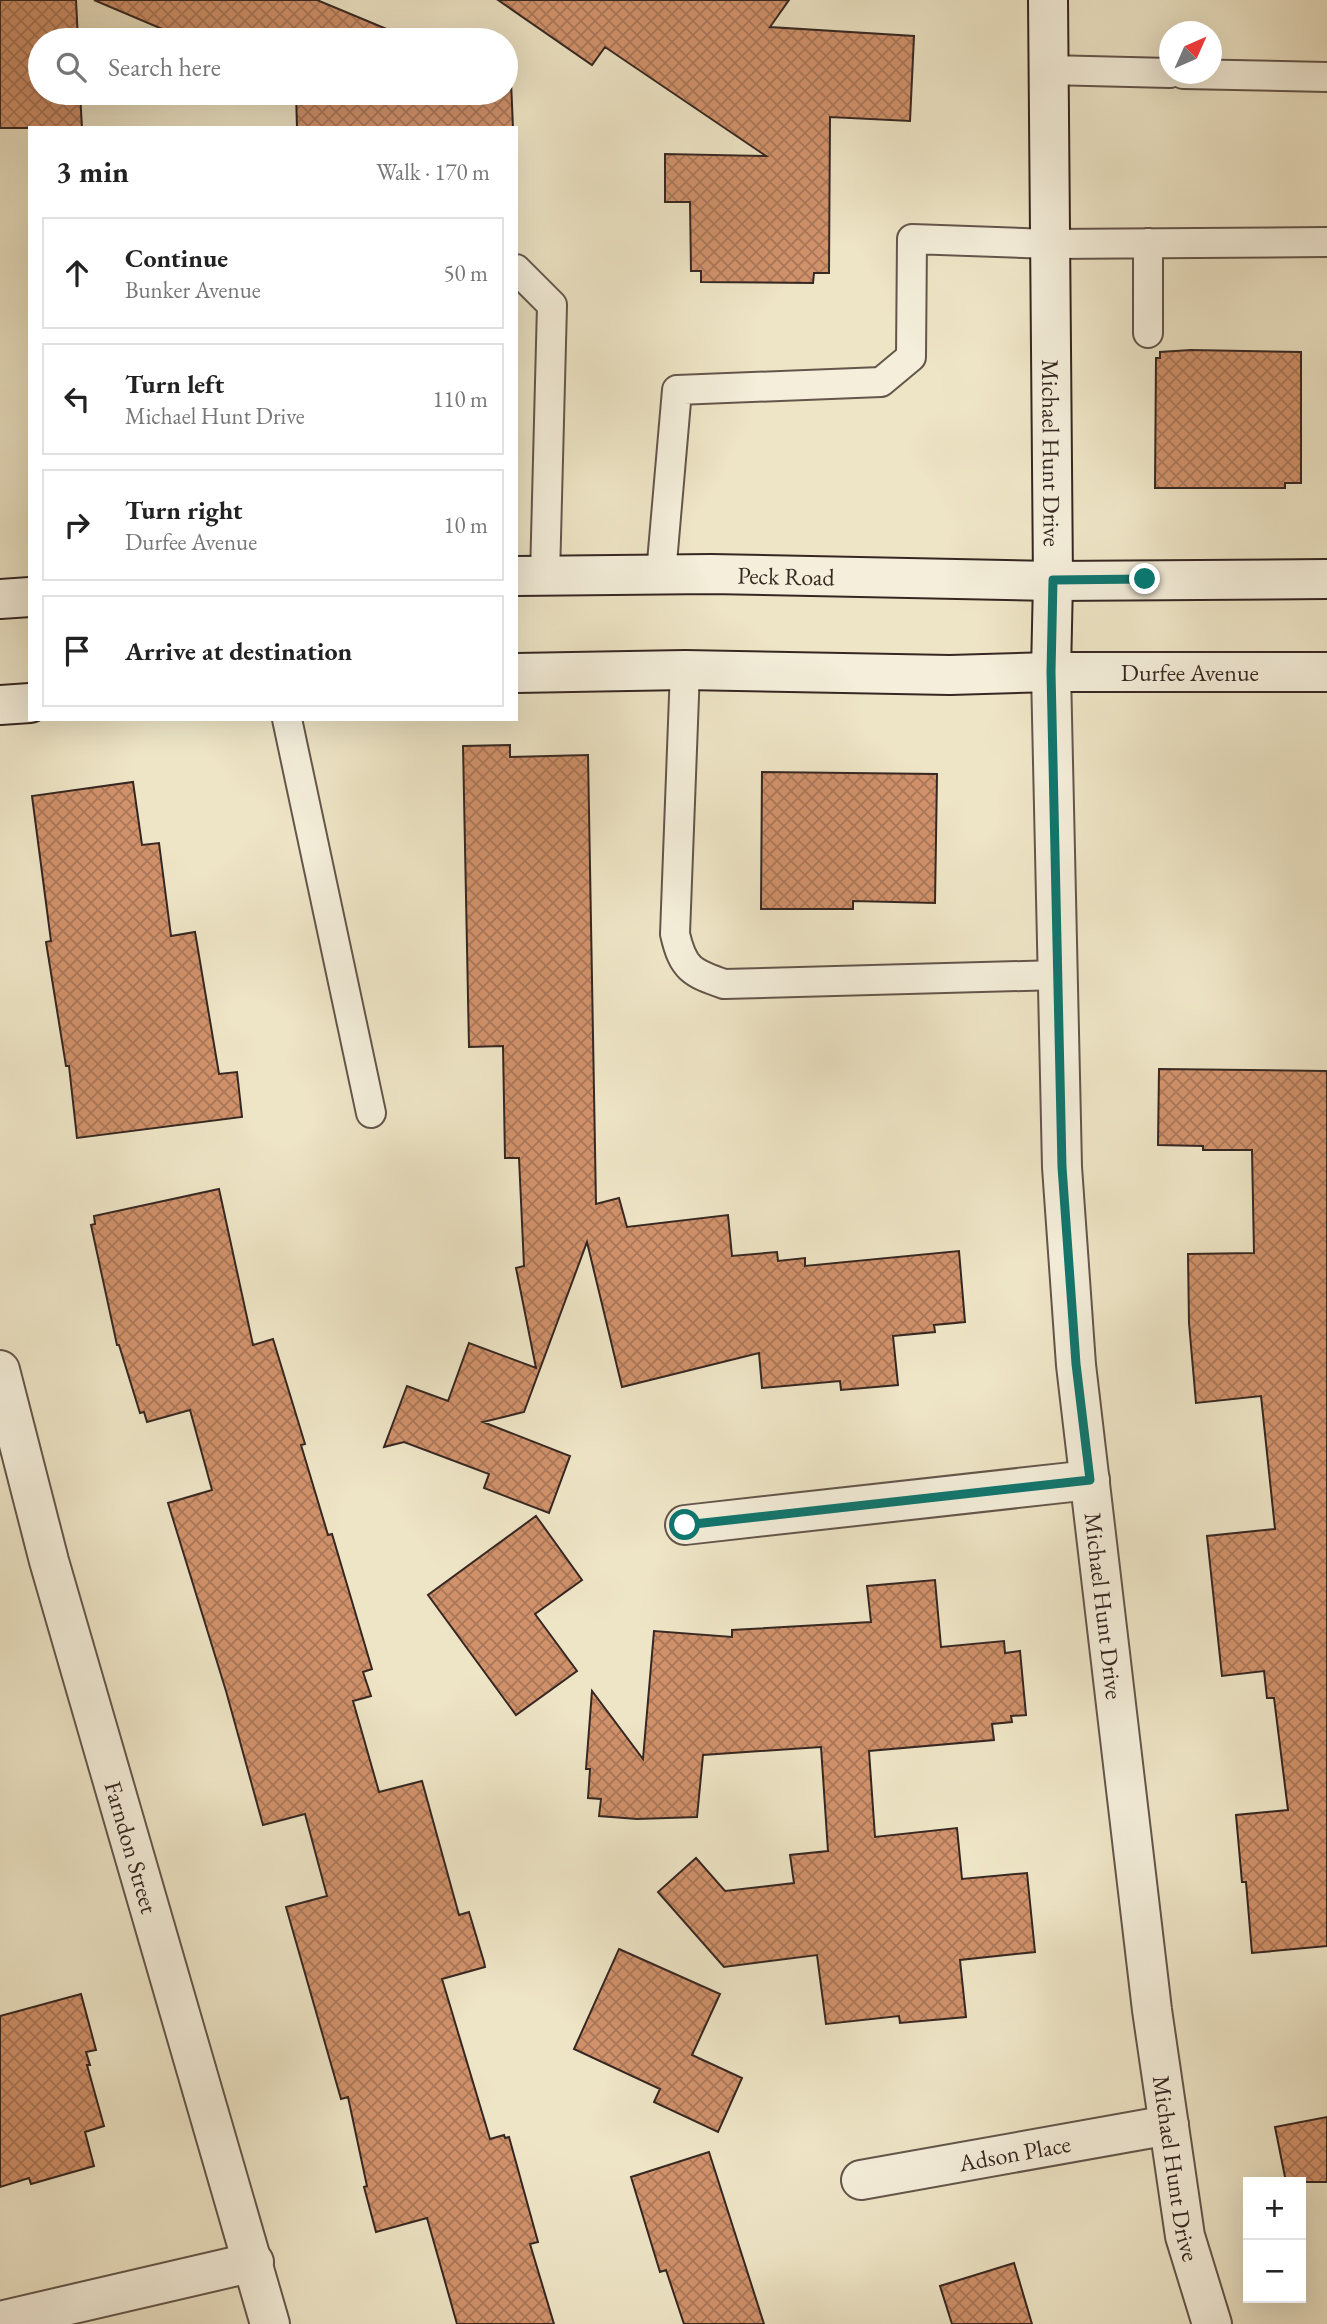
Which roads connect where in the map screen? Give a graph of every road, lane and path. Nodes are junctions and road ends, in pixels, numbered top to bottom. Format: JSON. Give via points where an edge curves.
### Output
{"nodes":[{"id":1,"x":1048,"y":0,"type":"edge"},
{"id":2,"x":1048,"y":70,"type":"junction"},
{"id":3,"x":1159,"y":73,"type":"edge"},
{"id":4,"x":1222,"y":75,"type":"edge"},
{"id":5,"x":1327,"y":77,"type":"edge"},
{"id":6,"x":1327,"y":242,"type":"edge"},
{"id":7,"x":1148,"y":243,"type":"junction"},
{"id":8,"x":1050,"y":244,"type":"junction"},
{"id":9,"x":518,"y":271,"type":"edge"},
{"id":10,"x":1148,"y":333,"type":"dead end"},
{"id":11,"x":661,"y":574,"type":"junction"},
{"id":12,"x":531,"y":576,"type":"edge"},
{"id":13,"x":1327,"y":579,"type":"edge"},
{"id":14,"x":1053,"y":580,"type":"junction"},
{"id":15,"x":28,"y":597,"type":"edge"},
{"id":16,"x":0,"y":599,"type":"edge"},
{"id":17,"x":685,"y":670,"type":"junction"},
{"id":18,"x":1051,"y":672,"type":"junction"},
{"id":19,"x":1327,"y":672,"type":"edge"},
{"id":20,"x":518,"y":673,"type":"edge"},
{"id":21,"x":28,"y":703,"type":"edge"},
{"id":22,"x":0,"y":705,"type":"edge"},
{"id":23,"x":287,"y":721,"type":"edge"},
{"id":24,"x":1058,"y":975,"type":"junction"},
{"id":25,"x":372,"y":1114,"type":"dead end"},
{"id":26,"x":0,"y":1370,"type":"edge"},
{"id":27,"x":1090,"y":1480,"type":"junction"},
{"id":28,"x":685,"y":1525,"type":"dead end"},
{"id":29,"x":1168,"y":2125,"type":"junction"},
{"id":30,"x":862,"y":2180,"type":"dead end"},
{"id":31,"x":254,"y":2262,"type":"junction"},
{"id":32,"x":0,"y":2321,"type":"edge"},
{"id":33,"x":270,"y":2324,"type":"edge"},
{"id":34,"x":1212,"y":2324,"type":"edge"}],
"edges":[{"from":1,"to":2,"type":"street","name":"Michael Hunt Drive"},
{"from":2,"to":3,"type":"lane"},
{"from":2,"to":8,"type":"street","name":"Michael Hunt Drive"},
{"from":4,"to":5,"type":"lane"},
{"from":6,"to":7,"type":"lane"},
{"from":7,"to":8,"type":"lane"},
{"from":7,"to":10,"type":"lane"},
{"from":8,"to":11,"type":"lane","via":[[912,239],[911,357],[881,382],[677,390]]},
{"from":8,"to":14,"type":"street","name":"Michael Hunt Drive"},
{"from":9,"to":12,"type":"lane","via":[[552,305]]},
{"from":11,"to":12,"type":"street","name":"Peck Road"},
{"from":11,"to":14,"type":"street","name":"Peck Road"},
{"from":13,"to":14,"type":"street"},
{"from":14,"to":18,"type":"street","name":"Michael Hunt Drive"},
{"from":15,"to":16,"type":"street"},
{"from":17,"to":18,"type":"street","via":[[950,675]]},
{"from":17,"to":20,"type":"street"},
{"from":17,"to":24,"type":"lane","via":[[675,934],[680,956],[697,975],[724,984]]},
{"from":18,"to":19,"type":"street","name":"Durfee Avenue"},
{"from":18,"to":24,"type":"street","name":"Michael Hunt Drive"},
{"from":21,"to":22,"type":"street"},
{"from":23,"to":25,"type":"lane"},
{"from":24,"to":27,"type":"street","name":"Michael Hunt Drive","via":[[1062,1167],[1076,1364]]},
{"from":26,"to":31,"type":"street","name":"Farndon Street","via":[[49,1561]]},
{"from":27,"to":28,"type":"street"},
{"from":27,"to":29,"type":"street","name":"Michael Hunt Drive"},
{"from":29,"to":30,"type":"street","name":"Adson Place"},
{"from":29,"to":34,"type":"street","name":"Michael Hunt Drive","via":[[1185,2236]]},
{"from":31,"to":32,"type":"street"},
{"from":31,"to":33,"type":"street","name":"Farndon Street"}]}
